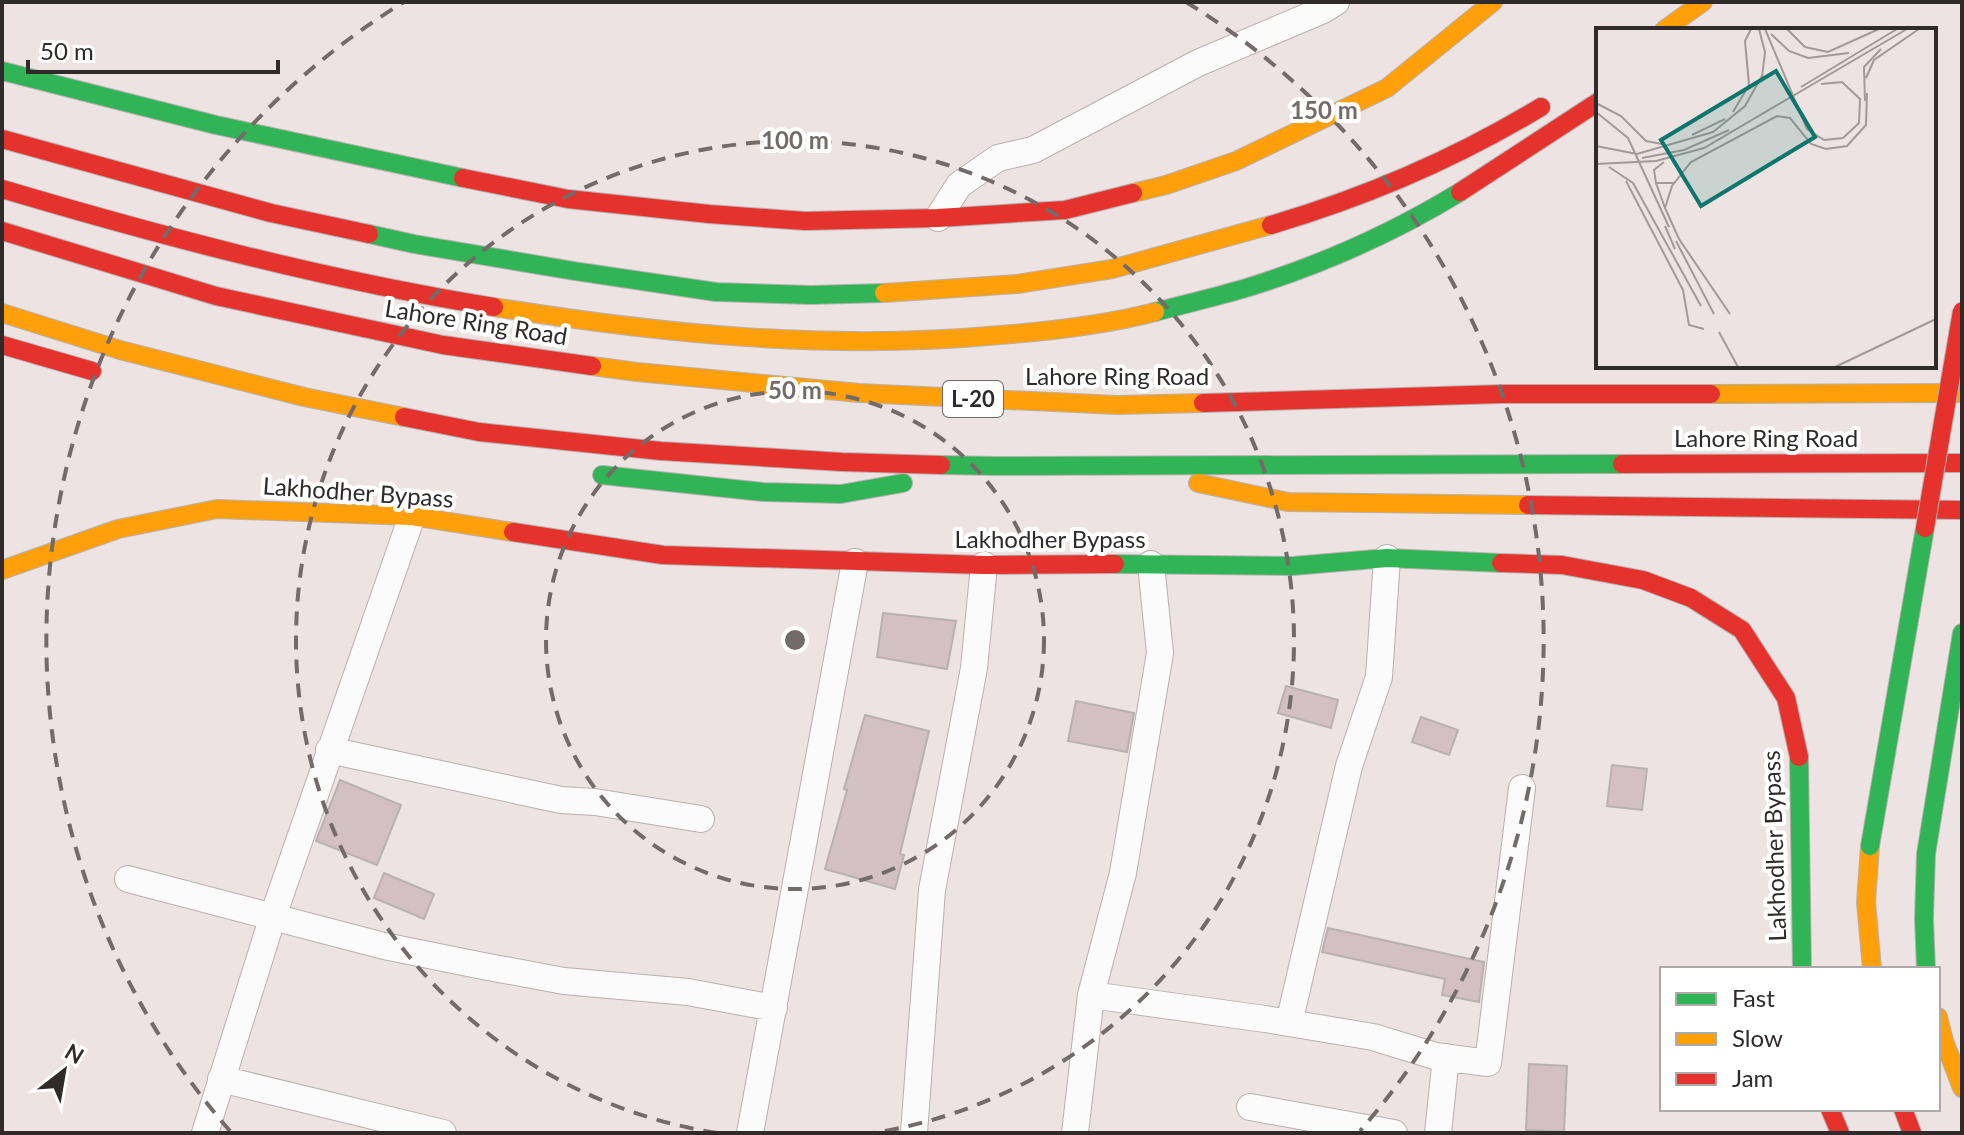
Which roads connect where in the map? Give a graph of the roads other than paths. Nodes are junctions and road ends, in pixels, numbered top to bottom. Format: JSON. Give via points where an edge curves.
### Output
{"nodes":[{"id":1,"x":1336,"y":2,"type":"edge"},
{"id":2,"x":1493,"y":2,"type":"edge"},
{"id":3,"x":1703,"y":2,"type":"edge"},
{"id":4,"x":1724,"y":2,"type":"edge"},
{"id":5,"x":1667,"y":28,"type":"edge"},
{"id":6,"x":1696,"y":28,"type":"edge"},
{"id":7,"x":2,"y":71,"type":"edge"},
{"id":8,"x":1557,"y":97,"type":"dead end"},
{"id":9,"x":1596,"y":103,"type":"edge"},
{"id":10,"x":2,"y":139,"type":"edge"},
{"id":11,"x":2,"y":189,"type":"edge"},
{"id":12,"x":938,"y":218,"type":"junction"},
{"id":13,"x":2,"y":231,"type":"edge"},
{"id":14,"x":1962,"y":311,"type":"edge"},
{"id":15,"x":2,"y":313,"type":"edge"},
{"id":16,"x":2,"y":345,"type":"edge"},
{"id":17,"x":107,"y":376,"type":"dead end"},
{"id":18,"x":1962,"y":393,"type":"edge"},
{"id":19,"x":1962,"y":463,"type":"edge"},
{"id":20,"x":1114,"y":465,"type":"junction"},
{"id":21,"x":996,"y":466,"type":"junction"},
{"id":22,"x":582,"y":473,"type":"dead end"},
{"id":23,"x":1962,"y":510,"type":"edge"},
{"id":24,"x":412,"y":516,"type":"junction"},
{"id":25,"x":1387,"y":558,"type":"junction"},
{"id":26,"x":855,"y":562,"type":"junction"},
{"id":27,"x":1151,"y":564,"type":"junction"},
{"id":28,"x":984,"y":565,"type":"junction"},
{"id":29,"x":2,"y":570,"type":"edge"},
{"id":30,"x":1962,"y":633,"type":"edge"},
{"id":31,"x":329,"y":750,"type":"junction"},
{"id":32,"x":1522,"y":788,"type":"dead end"},
{"id":33,"x":701,"y":819,"type":"dead end"},
{"id":34,"x":128,"y":879,"type":"dead end"},
{"id":35,"x":273,"y":916,"type":"junction"},
{"id":36,"x":1802,"y":967,"type":"edge"},
{"id":37,"x":1872,"y":967,"type":"edge"},
{"id":38,"x":1926,"y":967,"type":"edge"},
{"id":39,"x":1091,"y":995,"type":"junction"},
{"id":40,"x":774,"y":1008,"type":"junction"},
{"id":41,"x":1289,"y":1023,"type":"junction"},
{"id":42,"x":1940,"y":1025,"type":"edge"},
{"id":43,"x":1446,"y":1057,"type":"junction"},
{"id":44,"x":221,"y":1079,"type":"junction"},
{"id":45,"x":1962,"y":1088,"type":"edge"},
{"id":46,"x":1250,"y":1107,"type":"dead end"},
{"id":47,"x":1831,"y":1111,"type":"edge"},
{"id":48,"x":1904,"y":1111,"type":"edge"},
{"id":49,"x":205,"y":1133,"type":"edge"},
{"id":50,"x":443,"y":1133,"type":"edge"},
{"id":51,"x":750,"y":1133,"type":"edge"},
{"id":52,"x":914,"y":1133,"type":"edge"},
{"id":53,"x":1075,"y":1133,"type":"edge"},
{"id":54,"x":1394,"y":1133,"type":"edge"},
{"id":55,"x":1438,"y":1133,"type":"edge"},
{"id":56,"x":1840,"y":1133,"type":"edge"},
{"id":57,"x":1912,"y":1133,"type":"edge"}],
"edges":[{"from":1,"to":12,"type":"street","via":[[1198,63],[1033,150],[998,158],[959,185]]},
{"from":2,"to":12,"type":"main road","via":[[1387,88],[1236,161],[1065,210]]},
{"from":3,"to":5,"type":"main road"},
{"from":4,"to":6,"type":"main road"},
{"from":7,"to":12,"type":"main road","via":[[245,131],[568,199],[805,221]]},
{"from":8,"to":10,"type":"main road","via":[[1493,136],[1409,176],[1313,213],[1208,244],[1112,269],[1017,284],[883,294],[716,292],[414,244],[271,213]]},
{"from":9,"to":11,"type":"main road","via":[[1472,185],[1397,228],[1326,259],[1157,313],[969,340],[803,343],[629,329],[369,285],[115,223]]},
{"from":13,"to":18,"type":"main road","name":"Lahore Ring Road","number":"L-20","via":[[216,296],[443,345],[637,372],[859,393],[1117,405],[1502,394]]},
{"from":14,"to":37,"type":"main road","bridge":true,"via":[[1870,846],[1866,902]]},
{"from":15,"to":21,"type":"main road","name":"Lahore Ring Road","via":[[120,350],[304,397],[479,432],[797,460]]},
{"from":16,"to":17,"type":"main road"},
{"from":19,"to":20,"type":"main road","name":"Lahore Ring Road"},
{"from":20,"to":21,"type":"main road","name":"Lahore Ring Road"},
{"from":20,"to":23,"type":"main road","via":[[1288,502]]},
{"from":21,"to":22,"type":"main road","via":[[841,494],[763,492]]},
{"from":24,"to":26,"type":"main road","name":"Lakhodher Bypass","via":[[663,555]]},
{"from":24,"to":29,"type":"main road","name":"Lakhodher Bypass","via":[[217,509],[118,529]]},
{"from":24,"to":31,"type":"street"},
{"from":25,"to":27,"type":"main road","name":"Lakhodher Bypass","via":[[1293,566]]},
{"from":25,"to":36,"type":"main road","name":"Lakhodher Bypass","via":[[1562,565],[1643,580],[1691,598],[1742,630],[1786,698],[1799,751]]},
{"from":25,"to":41,"type":"street","via":[[1379,677],[1349,766]]},
{"from":26,"to":28,"type":"main road","name":"Lakhodher Bypass"},
{"from":26,"to":40,"type":"street"},
{"from":27,"to":28,"type":"main road","name":"Lakhodher Bypass"},
{"from":27,"to":39,"type":"street","via":[[1160,653],[1123,873]]},
{"from":28,"to":52,"type":"street","via":[[974,668],[932,890]]},
{"from":30,"to":38,"type":"main road","via":[[1926,854]]},
{"from":31,"to":33,"type":"street","via":[[561,800]]},
{"from":31,"to":35,"type":"street"},
{"from":32,"to":43,"type":"street","via":[[1488,1063]]},
{"from":34,"to":35,"type":"street"},
{"from":35,"to":40,"type":"street","via":[[384,946],[564,981],[688,992]]},
{"from":35,"to":44,"type":"street"},
{"from":39,"to":41,"type":"street"},
{"from":39,"to":53,"type":"street"},
{"from":40,"to":51,"type":"street"},
{"from":41,"to":43,"type":"street","via":[[1373,1037]]},
{"from":42,"to":45,"type":"main road"},
{"from":43,"to":55,"type":"street"},
{"from":44,"to":49,"type":"street"},
{"from":44,"to":50,"type":"street"},
{"from":46,"to":54,"type":"street"},
{"from":47,"to":56,"type":"main road"},
{"from":48,"to":57,"type":"main road"}]}
